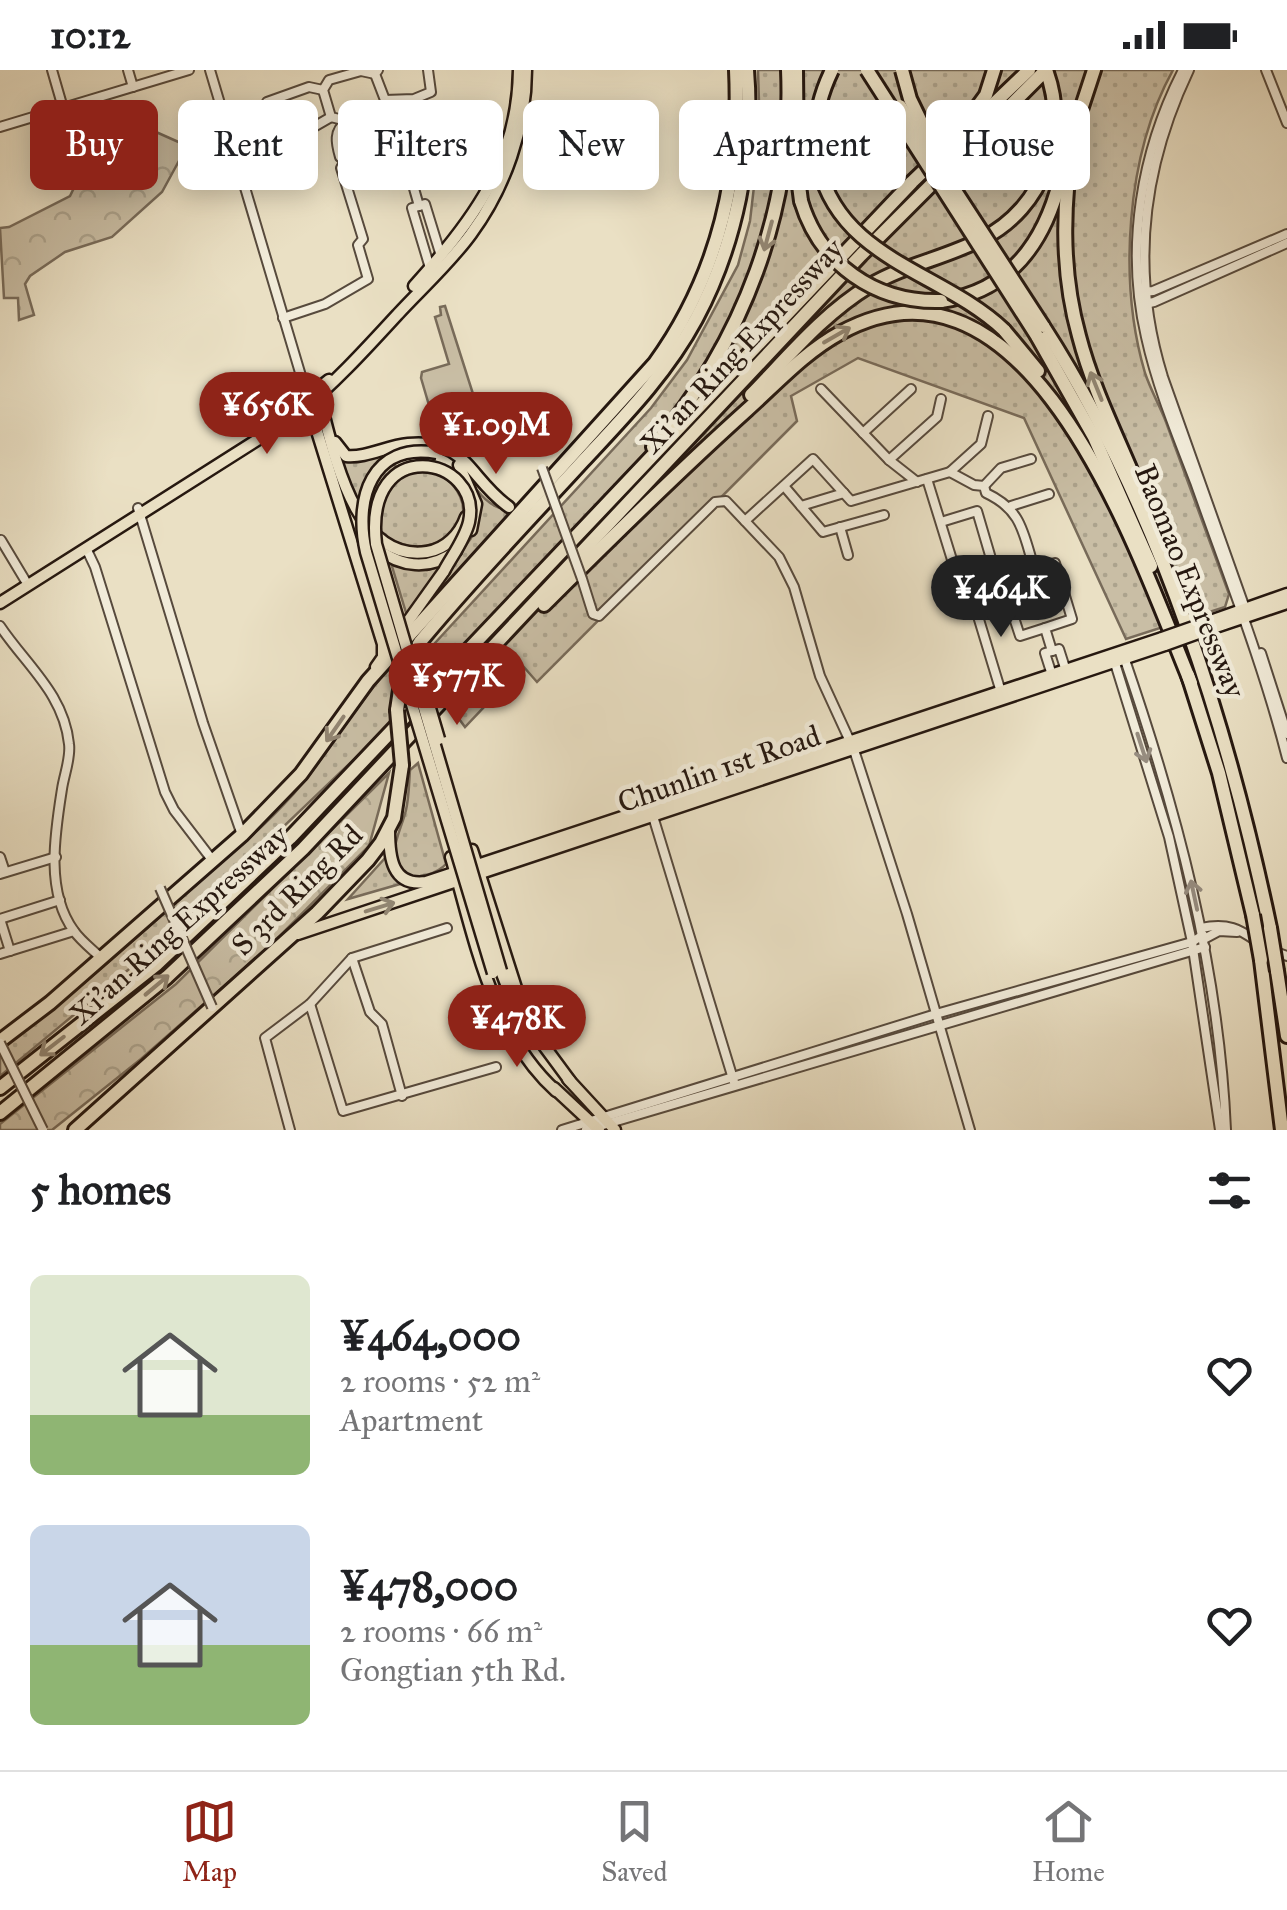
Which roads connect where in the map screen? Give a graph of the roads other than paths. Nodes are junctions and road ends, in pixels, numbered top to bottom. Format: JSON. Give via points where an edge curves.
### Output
{"nodes":[{"id":1,"x":52,"y":70,"type":"edge"},
{"id":2,"x":128,"y":70,"type":"edge"},
{"id":3,"x":189,"y":70,"type":"edge"},
{"id":4,"x":210,"y":70,"type":"edge"},
{"id":5,"x":428,"y":70,"type":"edge"},
{"id":6,"x":523,"y":70,"type":"edge"},
{"id":7,"x":736,"y":70,"type":"edge"},
{"id":8,"x":747,"y":70,"type":"edge"},
{"id":9,"x":788,"y":70,"type":"edge"},
{"id":10,"x":796,"y":70,"type":"edge"},
{"id":11,"x":832,"y":70,"type":"edge"},
{"id":12,"x":867,"y":70,"type":"edge"},
{"id":13,"x":877,"y":70,"type":"edge"},
{"id":14,"x":902,"y":70,"type":"edge"},
{"id":15,"x":994,"y":70,"type":"edge"},
{"id":16,"x":1029,"y":70,"type":"edge"},
{"id":17,"x":1046,"y":70,"type":"edge"},
{"id":18,"x":1094,"y":70,"type":"edge"},
{"id":19,"x":1186,"y":70,"type":"edge"},
{"id":20,"x":1266,"y":70,"type":"edge"},
{"id":21,"x":377,"y":72,"type":"edge"},
{"id":22,"x":133,"y":87,"type":"junction"},
{"id":23,"x":322,"y":90,"type":"junction"},
{"id":24,"x":61,"y":100,"type":"edge"},
{"id":25,"x":90,"y":100,"type":"edge"},
{"id":26,"x":273,"y":100,"type":"edge"},
{"id":27,"x":382,"y":100,"type":"edge"},
{"id":28,"x":409,"y":100,"type":"edge"},
{"id":29,"x":1084,"y":100,"type":"edge"},
{"id":30,"x":331,"y":117,"type":"junction"},
{"id":31,"x":30,"y":118,"type":"edge"},
{"id":32,"x":338,"y":119,"type":"edge"},
{"id":33,"x":1287,"y":123,"type":"edge"},
{"id":34,"x":318,"y":124,"type":"edge"},
{"id":35,"x":0,"y":127,"type":"edge"},
{"id":36,"x":926,"y":132,"type":"edge"},
{"id":37,"x":926,"y":145,"type":"edge"},
{"id":38,"x":922,"y":172,"type":"junction"},
{"id":39,"x":348,"y":190,"type":"edge"},
{"id":40,"x":414,"y":190,"type":"edge"},
{"id":41,"x":955,"y":190,"type":"edge"},
{"id":42,"x":1057,"y":190,"type":"edge"},
{"id":43,"x":1066,"y":190,"type":"edge"},
{"id":44,"x":419,"y":206,"type":"junction"},
{"id":45,"x":470,"y":229,"type":"junction"},
{"id":46,"x":1287,"y":234,"type":"edge"},
{"id":47,"x":1287,"y":244,"type":"edge"},
{"id":48,"x":441,"y":256,"type":"junction"},
{"id":49,"x":430,"y":268,"type":"junction"},
{"id":50,"x":1143,"y":292,"type":"junction"},
{"id":51,"x":1143,"y":304,"type":"junction"},
{"id":52,"x":283,"y":318,"type":"junction"},
{"id":53,"x":1040,"y":331,"type":"junction"},
{"id":54,"x":911,"y":388,"type":"dead end"},
{"id":55,"x":821,"y":389,"type":"dead end"},
{"id":56,"x":312,"y":399,"type":"junction"},
{"id":57,"x":941,"y":400,"type":"dead end"},
{"id":58,"x":988,"y":416,"type":"dead end"},
{"id":59,"x":328,"y":430,"type":"junction"},
{"id":60,"x":1073,"y":431,"type":"junction"},
{"id":61,"x":863,"y":433,"type":"junction"},
{"id":62,"x":1031,"y":459,"type":"dead end"},
{"id":63,"x":889,"y":460,"type":"junction"},
{"id":64,"x":459,"y":465,"type":"junction"},
{"id":65,"x":542,"y":468,"type":"dead end"},
{"id":66,"x":678,"y":472,"type":"junction"},
{"id":67,"x":950,"y":472,"type":"junction"},
{"id":68,"x":927,"y":479,"type":"junction"},
{"id":69,"x":916,"y":482,"type":"junction"},
{"id":70,"x":336,"y":486,"type":"junction"},
{"id":71,"x":784,"y":486,"type":"junction"},
{"id":72,"x":984,"y":486,"type":"junction"},
{"id":73,"x":844,"y":493,"type":"junction"},
{"id":74,"x":1049,"y":494,"type":"dead end"},
{"id":75,"x":534,"y":500,"type":"junction"},
{"id":76,"x":468,"y":506,"type":"junction"},
{"id":77,"x":801,"y":506,"type":"junction"},
{"id":78,"x":1010,"y":506,"type":"junction"},
{"id":79,"x":510,"y":507,"type":"junction"},
{"id":80,"x":140,"y":511,"type":"junction"},
{"id":81,"x":884,"y":514,"type":"dead end"},
{"id":82,"x":746,"y":522,"type":"junction"},
{"id":83,"x":941,"y":522,"type":"junction"},
{"id":84,"x":840,"y":528,"type":"junction"},
{"id":85,"x":1,"y":540,"type":"edge"},
{"id":86,"x":574,"y":541,"type":"junction"},
{"id":87,"x":86,"y":548,"type":"junction"},
{"id":88,"x":848,"y":555,"type":"dead end"},
{"id":89,"x":1034,"y":568,"type":"junction"},
{"id":90,"x":999,"y":579,"type":"junction"},
{"id":91,"x":25,"y":580,"type":"junction"},
{"id":92,"x":962,"y":590,"type":"junction"},
{"id":93,"x":1287,"y":594,"type":"edge"},
{"id":94,"x":0,"y":600,"type":"edge"},
{"id":95,"x":1287,"y":603,"type":"edge"},
{"id":96,"x":383,"y":610,"type":"junction"},
{"id":97,"x":1244,"y":612,"type":"junction"},
{"id":98,"x":399,"y":621,"type":"junction"},
{"id":99,"x":0,"y":626,"type":"edge"},
{"id":100,"x":1045,"y":628,"type":"junction"},
{"id":101,"x":1191,"y":640,"type":"junction"},
{"id":102,"x":1052,"y":651,"type":"junction"},
{"id":103,"x":382,"y":656,"type":"junction"},
{"id":104,"x":1118,"y":658,"type":"junction"},
{"id":105,"x":482,"y":661,"type":"junction"},
{"id":106,"x":1066,"y":671,"type":"junction"},
{"id":107,"x":1052,"y":676,"type":"junction"},
{"id":108,"x":368,"y":681,"type":"junction"},
{"id":109,"x":1191,"y":683,"type":"junction"},
{"id":110,"x":1001,"y":692,"type":"junction"},
{"id":111,"x":1287,"y":734,"type":"edge"},
{"id":112,"x":852,"y":746,"type":"junction"},
{"id":113,"x":1287,"y":758,"type":"edge"},
{"id":114,"x":652,"y":813,"type":"junction"},
{"id":115,"x":389,"y":830,"type":"junction"},
{"id":116,"x":242,"y":835,"type":"junction"},
{"id":117,"x":0,"y":857,"type":"edge"},
{"id":118,"x":56,"y":857,"type":"junction"},
{"id":119,"x":214,"y":862,"type":"junction"},
{"id":120,"x":478,"y":870,"type":"junction"},
{"id":121,"x":2,"y":873,"type":"edge"},
{"id":122,"x":457,"y":877,"type":"junction"},
{"id":123,"x":160,"y":888,"type":"dead end"},
{"id":124,"x":60,"y":900,"type":"junction"},
{"id":125,"x":0,"y":919,"type":"edge"},
{"id":126,"x":447,"y":928,"type":"dead end"},
{"id":127,"x":74,"y":931,"type":"junction"},
{"id":128,"x":1203,"y":937,"type":"junction"},
{"id":129,"x":288,"y":939,"type":"junction"},
{"id":130,"x":1193,"y":946,"type":"junction"},
{"id":131,"x":10,"y":950,"type":"junction"},
{"id":132,"x":0,"y":954,"type":"edge"},
{"id":133,"x":1287,"y":956,"type":"edge"},
{"id":134,"x":101,"y":958,"type":"junction"},
{"id":135,"x":352,"y":958,"type":"junction"},
{"id":136,"x":497,"y":972,"type":"junction"},
{"id":137,"x":310,"y":1004,"type":"junction"},
{"id":138,"x":212,"y":1007,"type":"junction"},
{"id":139,"x":938,"y":1019,"type":"junction"},
{"id":140,"x":1287,"y":1036,"type":"edge"},
{"id":141,"x":0,"y":1042,"type":"edge"},
{"id":142,"x":496,"y":1067,"type":"dead end"},
{"id":143,"x":570,"y":1081,"type":"junction"},
{"id":144,"x":734,"y":1081,"type":"junction"},
{"id":145,"x":0,"y":1088,"type":"edge"},
{"id":146,"x":556,"y":1091,"type":"junction"},
{"id":147,"x":402,"y":1096,"type":"junction"},
{"id":148,"x":0,"y":1113,"type":"edge"},
{"id":149,"x":600,"y":1126,"type":"edge"},
{"id":150,"x":43,"y":1130,"type":"edge"},
{"id":151,"x":75,"y":1130,"type":"edge"},
{"id":152,"x":290,"y":1130,"type":"edge"},
{"id":153,"x":562,"y":1130,"type":"edge"},
{"id":154,"x":970,"y":1130,"type":"edge"},
{"id":155,"x":1223,"y":1130,"type":"edge"},
{"id":156,"x":1282,"y":1130,"type":"edge"}],
"edges":[{"from":1,"to":24,"type":"street"},
{"from":2,"to":22,"type":"street"},
{"from":3,"to":22,"type":"street"},
{"from":4,"to":52,"type":"street"},
{"from":5,"to":28,"type":"street","via":[[431,92]]},
{"from":6,"to":45,"type":"main road","via":[[517,138],[501,182]]},
{"from":7,"to":75,"type":"highway","via":[[728,194],[696,296],[645,376]]},
{"from":8,"to":115,"type":"highway","name":"S 3rd Ring Rd","bridge":true,"via":[[749,127],[738,201],[696,319],[639,400],[420,642],[403,670],[396,710],[400,792]]},
{"from":9,"to":86,"type":"highway","one_way":true,"via":[[788,130],[777,199],[743,306],[692,398]]},
{"from":10,"to":42,"type":"highway","bridge":true,"via":[[801,201],[824,249],[855,278],[899,297],[941,301],[990,286],[1029,253]]},
{"from":11,"to":60,"type":"highway","bridge":true,"via":[[820,101],[816,146],[837,211],[872,248],[950,289],[1004,330],[1043,378]]},
{"from":12,"to":53,"type":"highway","bridge":true},
{"from":13,"to":37,"type":"highway","bridge":true},
{"from":14,"to":36,"type":"highway","bridge":true},
{"from":15,"to":38,"type":"highway","via":[[982,101]]},
{"from":16,"to":38,"type":"highway","name":"Xi'an Ring Expressway"},
{"from":17,"to":66,"type":"highway","via":[[1054,144],[1038,186],[1013,218],[983,239],[899,271],[852,298]]},
{"from":17,"to":105,"type":"highway","name":"Xi'an Ring Expressway","via":[[847,270]]},
{"from":18,"to":29,"type":"highway"},
{"from":19,"to":50,"type":"street","via":[[1156,131],[1146,173],[1138,230]]},
{"from":20,"to":33,"type":"street"},
{"from":21,"to":23,"type":"street","via":[[329,80]]},
{"from":21,"to":27,"type":"street"},
{"from":22,"to":25,"type":"street"},
{"from":23,"to":26,"type":"street","via":[[309,87]]},
{"from":23,"to":30,"type":"street"},
{"from":30,"to":32,"type":"street"},
{"from":30,"to":34,"type":"street"},
{"from":31,"to":35,"type":"street"},
{"from":38,"to":86,"type":"highway","name":"Xi'an Ring Expressway"},
{"from":39,"to":52,"type":"street","via":[[368,279]]},
{"from":40,"to":44,"type":"street"},
{"from":41,"to":53,"type":"highway","name":"Baomao Expressway","bridge":true},
{"from":101,"to":43,"type":"highway","one_way":true,"via":[[1074,318],[1064,236]]},
{"from":44,"to":48,"type":"street","via":[[425,204]]},
{"from":44,"to":49,"type":"street","via":[[412,208]]},
{"from":45,"to":48,"type":"main road"},
{"from":45,"to":56,"type":"main road"},
{"from":46,"to":50,"type":"street"},
{"from":47,"to":51,"type":"street"},
{"from":48,"to":49,"type":"main road"},
{"from":49,"to":56,"type":"main road"},
{"from":50,"to":51,"type":"street"},
{"from":51,"to":97,"type":"street"},
{"from":52,"to":56,"type":"street"},
{"from":53,"to":101,"type":"highway","name":"Baomao Expressway","via":[[1087,404],[1142,516]]},
{"from":53,"to":109,"type":"highway","name":"Baomao Expressway","via":[[1138,534]]},
{"from":54,"to":61,"type":"street"},
{"from":55,"to":61,"type":"street"},
{"from":56,"to":59,"type":"main road"},
{"from":56,"to":70,"type":"main road"},
{"from":56,"to":80,"type":"main road"},
{"from":57,"to":63,"type":"street","via":[[937,416]]},
{"from":58,"to":67,"type":"street","via":[[981,444]]},
{"from":59,"to":76,"type":"main road","bridge":true,"via":[[346,488],[372,532],[388,544],[434,550],[464,526]]},
{"from":59,"to":79,"type":"main road","via":[[346,456],[400,444],[446,447]]},
{"from":66,"to":60,"type":"highway","one_way":true,"via":[[822,343],[900,314],[949,319],[992,338],[1032,374]]},
{"from":60,"to":109,"type":"highway","via":[[1125,528]]},
{"from":61,"to":63,"type":"street"},
{"from":62,"to":72,"type":"street","via":[[1001,468]]},
{"from":63,"to":69,"type":"street"},
{"from":64,"to":70,"type":"main road","via":[[474,494],[473,526],[454,553],[430,564],[398,562],[376,549]]},
{"from":64,"to":79,"type":"main road","via":[[491,502]]},
{"from":64,"to":96,"type":"main road","bridge":true,"via":[[422,450],[393,458],[368,484],[362,536]]},
{"from":65,"to":82,"type":"street","bridge":true,"via":[[599,616],[716,502],[726,501]]},
{"from":66,"to":105,"type":"highway"},
{"from":67,"to":68,"type":"street"},
{"from":67,"to":72,"type":"street"},
{"from":68,"to":69,"type":"street"},
{"from":68,"to":83,"type":"street"},
{"from":69,"to":73,"type":"street","via":[[851,501]]},
{"from":70,"to":103,"type":"main road"},
{"from":71,"to":73,"type":"street","via":[[812,459]]},
{"from":71,"to":77,"type":"street"},
{"from":71,"to":82,"type":"street"},
{"from":72,"to":78,"type":"street"},
{"from":73,"to":77,"type":"street"},
{"from":74,"to":78,"type":"street"},
{"from":75,"to":79,"type":"main road"},
{"from":75,"to":108,"type":"highway"},
{"from":76,"to":98,"type":"main road","bridge":true,"via":[[456,480],[435,468],[408,467],[383,489],[376,544]]},
{"from":76,"to":103,"type":"main road","bridge":true,"via":[[468,523],[444,571]]},
{"from":77,"to":84,"type":"street","via":[[823,532]]},
{"from":78,"to":89,"type":"street"},
{"from":80,"to":87,"type":"main road"},
{"from":80,"to":91,"type":"main road"},
{"from":80,"to":116,"type":"street"},
{"from":81,"to":84,"type":"street"},
{"from":82,"to":112,"type":"street","via":[[779,557],[794,587],[820,676]]},
{"from":83,"to":90,"type":"street","via":[[978,511]]},
{"from":83,"to":92,"type":"street"},
{"from":84,"to":88,"type":"street"},
{"from":85,"to":91,"type":"street"},
{"from":86,"to":145,"type":"highway","name":"Xi'an Ring Expressway","one_way":true,"via":[[242,885],[158,964]]},
{"from":87,"to":94,"type":"main road"},
{"from":87,"to":119,"type":"street","via":[[165,792]]},
{"from":89,"to":90,"type":"street"},
{"from":89,"to":100,"type":"street","via":[[1056,563],[1072,619]]},
{"from":90,"to":92,"type":"street"},
{"from":90,"to":100,"type":"street","via":[[1020,636]]},
{"from":91,"to":94,"type":"main road"},
{"from":92,"to":110,"type":"street","via":[[966,605],[974,602]]},
{"from":93,"to":97,"type":"main road"},
{"from":95,"to":97,"type":"main road"},
{"from":96,"to":122,"type":"main road","bridge":true},
{"from":96,"to":136,"type":"main road","bridge":true},
{"from":97,"to":104,"type":"main road","name":"Chunlin 1st Road","bridge":true},
{"from":97,"to":111,"type":"street"},
{"from":97,"to":113,"type":"street"},
{"from":98,"to":120,"type":"main road","bridge":true},
{"from":98,"to":136,"type":"main road","bridge":true},
{"from":99,"to":118,"type":"street","via":[[44,680],[70,746]]},
{"from":100,"to":102,"type":"street"},
{"from":101,"to":140,"type":"highway","name":"Baomao Expressway","bridge":true,"via":[[1234,775]]},
{"from":102,"to":106,"type":"street","via":[[1059,648]]},
{"from":102,"to":107,"type":"street","via":[[1045,653]]},
{"from":103,"to":108,"type":"main road"},
{"from":104,"to":106,"type":"main road","name":"Chunlin 1st Road"},
{"from":104,"to":112,"type":"main road","name":"Chunlin 1st Road"},
{"from":128,"to":104,"type":"street","one_way":true,"via":[[1181,834]]},
{"from":104,"to":130,"type":"street","one_way":true},
{"from":148,"to":105,"type":"highway","name":"Xi'an Ring Expressway","one_way":true,"via":[[167,977],[303,848]]},
{"from":106,"to":107,"type":"main road","name":"Chunlin 1st Road"},
{"from":107,"to":110,"type":"main road","name":"Chunlin 1st Road"},
{"from":108,"to":116,"type":"highway","one_way":true,"via":[[301,774]]},
{"from":109,"to":156,"type":"highway","name":"Baomao Expressway","bridge":true,"via":[[1252,915]]},
{"from":110,"to":112,"type":"main road","name":"Chunlin 1st Road"},
{"from":112,"to":114,"type":"main road","name":"Chunlin 1st Road"},
{"from":112,"to":139,"type":"street"},
{"from":114,"to":120,"type":"main road","name":"Chunlin 1st Road"},
{"from":114,"to":144,"type":"street"},
{"from":115,"to":122,"type":"main road","name":"Chunlin 1st Road","via":[[392,865],[401,878],[421,883]]},
{"from":115,"to":129,"type":"highway","name":"S 3rd Ring Rd"},
{"from":116,"to":119,"type":"highway"},
{"from":117,"to":121,"type":"street"},
{"from":118,"to":121,"type":"street"},
{"from":118,"to":124,"type":"street"},
{"from":119,"to":134,"type":"highway"},
{"from":120,"to":122,"type":"main road","name":"Chunlin 1st Road"},
{"from":120,"to":143,"type":"main road","via":[[524,1013]]},
{"from":129,"to":122,"type":"main road","name":"Chunlin 1st Road","one_way":true},
{"from":122,"to":146,"type":"main road","via":[[509,1032]]},
{"from":123,"to":138,"type":"street","bridge":true},
{"from":124,"to":125,"type":"street"},
{"from":124,"to":127,"type":"street"},
{"from":125,"to":131,"type":"street"},
{"from":126,"to":135,"type":"street"},
{"from":127,"to":131,"type":"street"},
{"from":127,"to":134,"type":"street"},
{"from":128,"to":130,"type":"street"},
{"from":128,"to":133,"type":"street","via":[[1248,934]]},
{"from":128,"to":155,"type":"street"},
{"from":129,"to":138,"type":"highway","name":"S 3rd Ring Rd"},
{"from":130,"to":139,"type":"street"},
{"from":130,"to":155,"type":"street"},
{"from":131,"to":132,"type":"street"},
{"from":134,"to":141,"type":"highway"},
{"from":135,"to":137,"type":"street"},
{"from":135,"to":147,"type":"street","via":[[370,1012],[382,1024]]},
{"from":136,"to":143,"type":"main road","via":[[528,1035]]},
{"from":136,"to":146,"type":"main road","via":[[515,1032]]},
{"from":137,"to":147,"type":"street","via":[[343,1111]]},
{"from":137,"to":152,"type":"street","via":[[265,1038]]},
{"from":138,"to":151,"type":"highway","name":"S 3rd Ring Rd"},
{"from":139,"to":144,"type":"street"},
{"from":139,"to":154,"type":"street"},
{"from":141,"to":150,"type":"street","bridge":true},
{"from":142,"to":147,"type":"street"},
{"from":143,"to":149,"type":"main road"},
{"from":144,"to":149,"type":"street"},
{"from":146,"to":149,"type":"main road"},
{"from":149,"to":153,"type":"street"}]}
